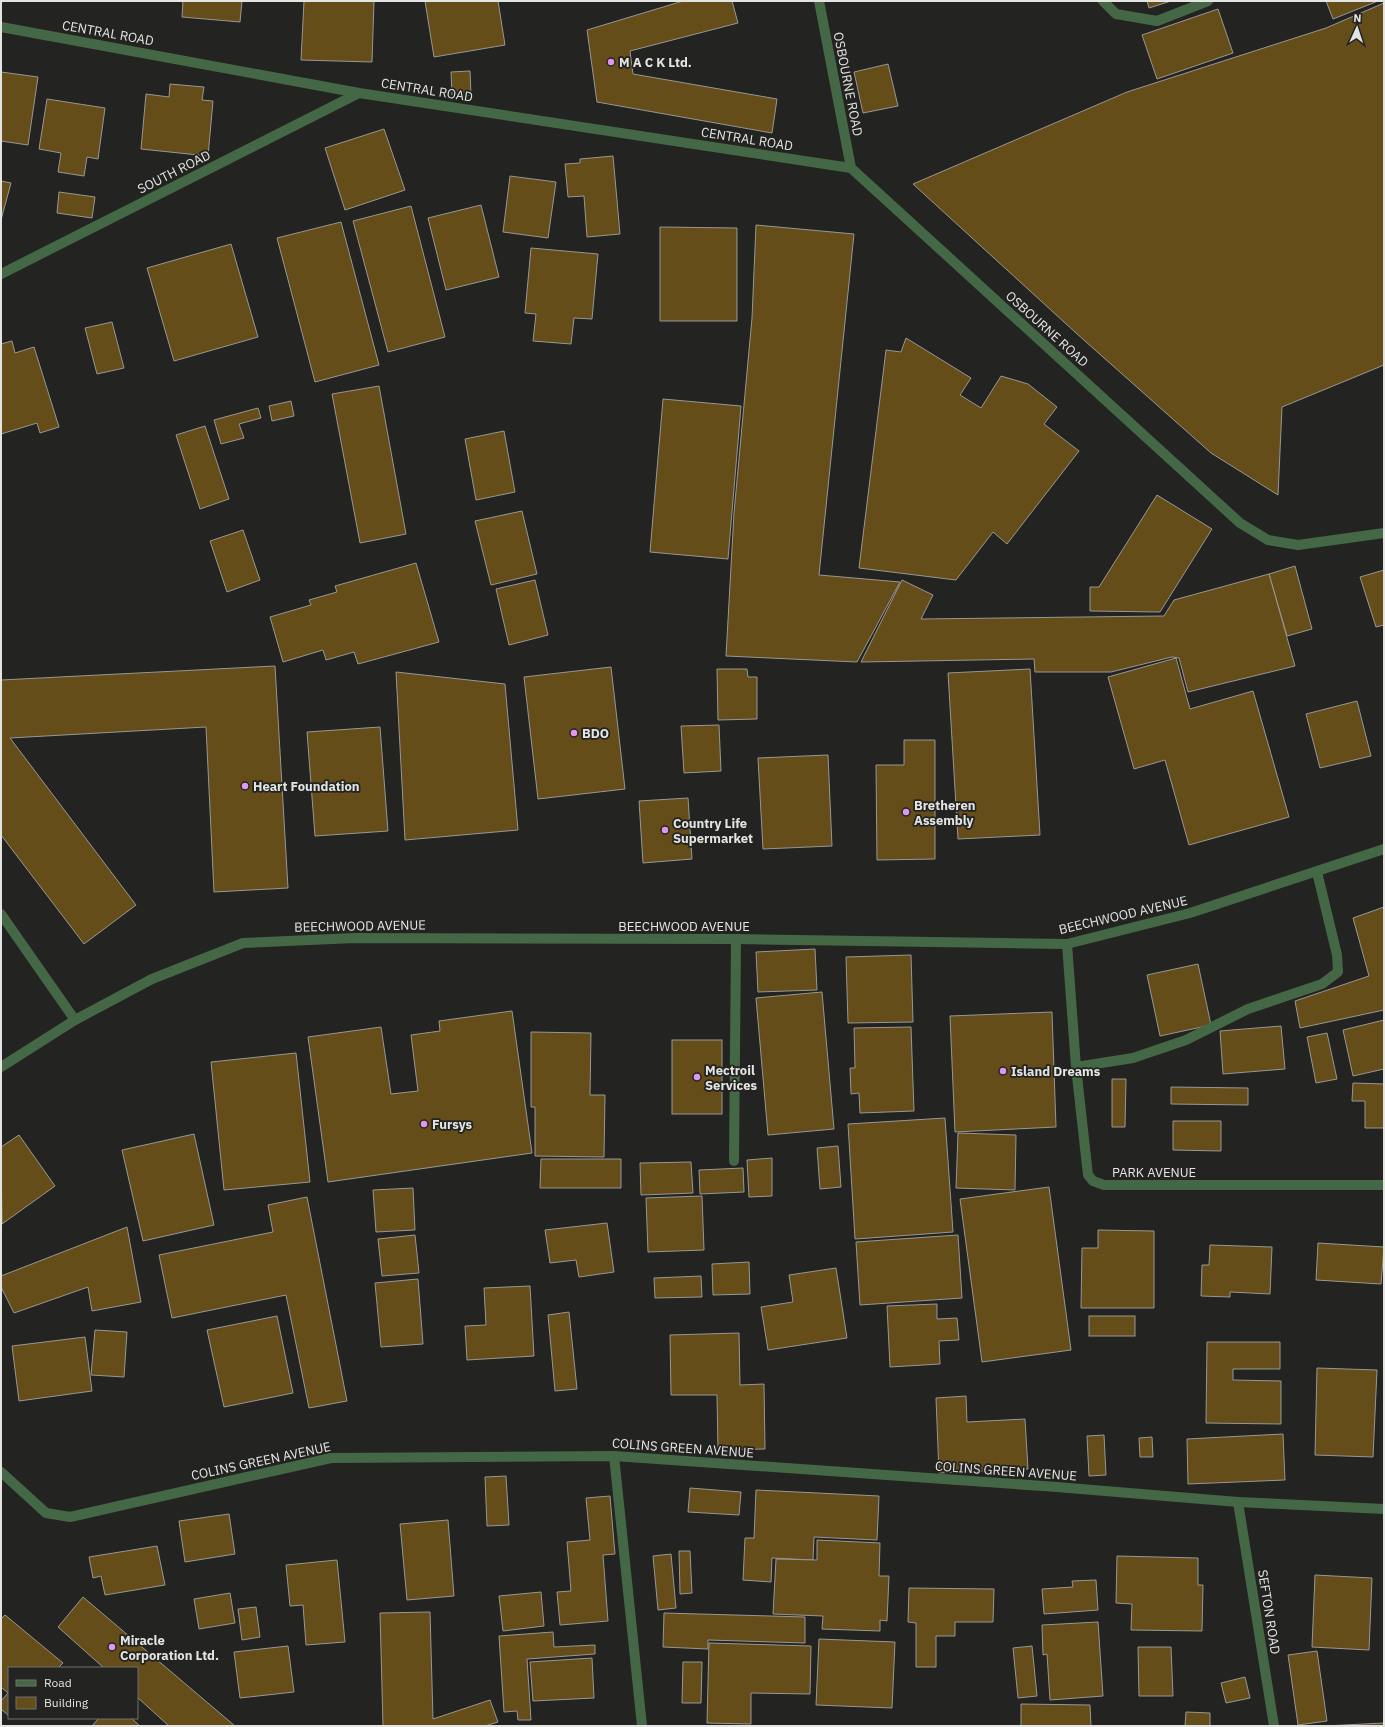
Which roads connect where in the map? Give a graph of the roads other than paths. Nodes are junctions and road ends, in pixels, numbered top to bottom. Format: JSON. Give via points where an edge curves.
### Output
{"nodes":[{"id":1,"x":819,"y":1,"type":"edge"},
{"id":2,"x":1103,"y":1,"type":"edge"},
{"id":3,"x":1208,"y":1,"type":"edge"},
{"id":4,"x":1,"y":27,"type":"edge"},
{"id":5,"x":359,"y":93,"type":"junction"},
{"id":6,"x":851,"y":168,"type":"junction"},
{"id":7,"x":1,"y":274,"type":"edge"},
{"id":8,"x":1384,"y":533,"type":"edge"},
{"id":9,"x":1384,"y":850,"type":"edge"},
{"id":10,"x":1317,"y":872,"type":"junction"},
{"id":11,"x":1,"y":914,"type":"edge"},
{"id":12,"x":736,"y":939,"type":"junction"},
{"id":13,"x":1067,"y":944,"type":"junction"},
{"id":14,"x":75,"y":1020,"type":"junction"},
{"id":15,"x":1,"y":1067,"type":"edge"},
{"id":16,"x":1076,"y":1068,"type":"junction"},
{"id":17,"x":734,"y":1161,"type":"dead end"},
{"id":18,"x":1384,"y":1185,"type":"edge"},
{"id":19,"x":614,"y":1456,"type":"junction"},
{"id":20,"x":1,"y":1472,"type":"edge"},
{"id":21,"x":1238,"y":1502,"type":"junction"},
{"id":22,"x":1384,"y":1509,"type":"edge"},
{"id":23,"x":642,"y":1726,"type":"edge"},
{"id":24,"x":1274,"y":1726,"type":"edge"}],
"edges":[{"from":1,"to":6,"type":"street","name":"OSBOURNE ROAD"},
{"from":2,"to":3,"type":"street","via":[[1116,14],[1157,21]]},
{"from":4,"to":5,"type":"street","name":"CENTRAL ROAD"},
{"from":5,"to":6,"type":"street","name":"CENTRAL ROAD"},
{"from":5,"to":7,"type":"street","name":"SOUTH ROAD"},
{"from":6,"to":8,"type":"street","name":"OSBOURNE ROAD","via":[[1240,523],[1268,540],[1298,545]]},
{"from":9,"to":10,"type":"street","name":"BEECHWOOD AVENUE"},
{"from":10,"to":13,"type":"street","name":"BEECHWOOD AVENUE","via":[[1190,913]]},
{"from":10,"to":16,"type":"street","via":[[1337,955],[1338,972],[1322,984],[1248,1009],[1186,1040],[1133,1058]]},
{"from":11,"to":14,"type":"street"},
{"from":12,"to":13,"type":"street","name":"BEECHWOOD AVENUE"},
{"from":12,"to":14,"type":"street","name":"BEECHWOOD AVENUE","via":[[355,938],[243,943],[152,979]]},
{"from":12,"to":17,"type":"street"},
{"from":13,"to":16,"type":"street","name":"PARK AVENUE"},
{"from":14,"to":15,"type":"street","name":"BEECHWOOD AVENUE"},
{"from":16,"to":18,"type":"street","name":"PARK AVENUE","via":[[1088,1175],[1093,1181],[1104,1185]]},
{"from":19,"to":20,"type":"street","name":"COLINS GREEN AVENUE","via":[[331,1458],[70,1517],[46,1513]]},
{"from":19,"to":21,"type":"street","name":"COLINS GREEN AVENUE"},
{"from":19,"to":23,"type":"street"},
{"from":21,"to":22,"type":"street","name":"COLINS GREEN AVENUE"},
{"from":21,"to":24,"type":"street","name":"SEFTON ROAD"}]}
